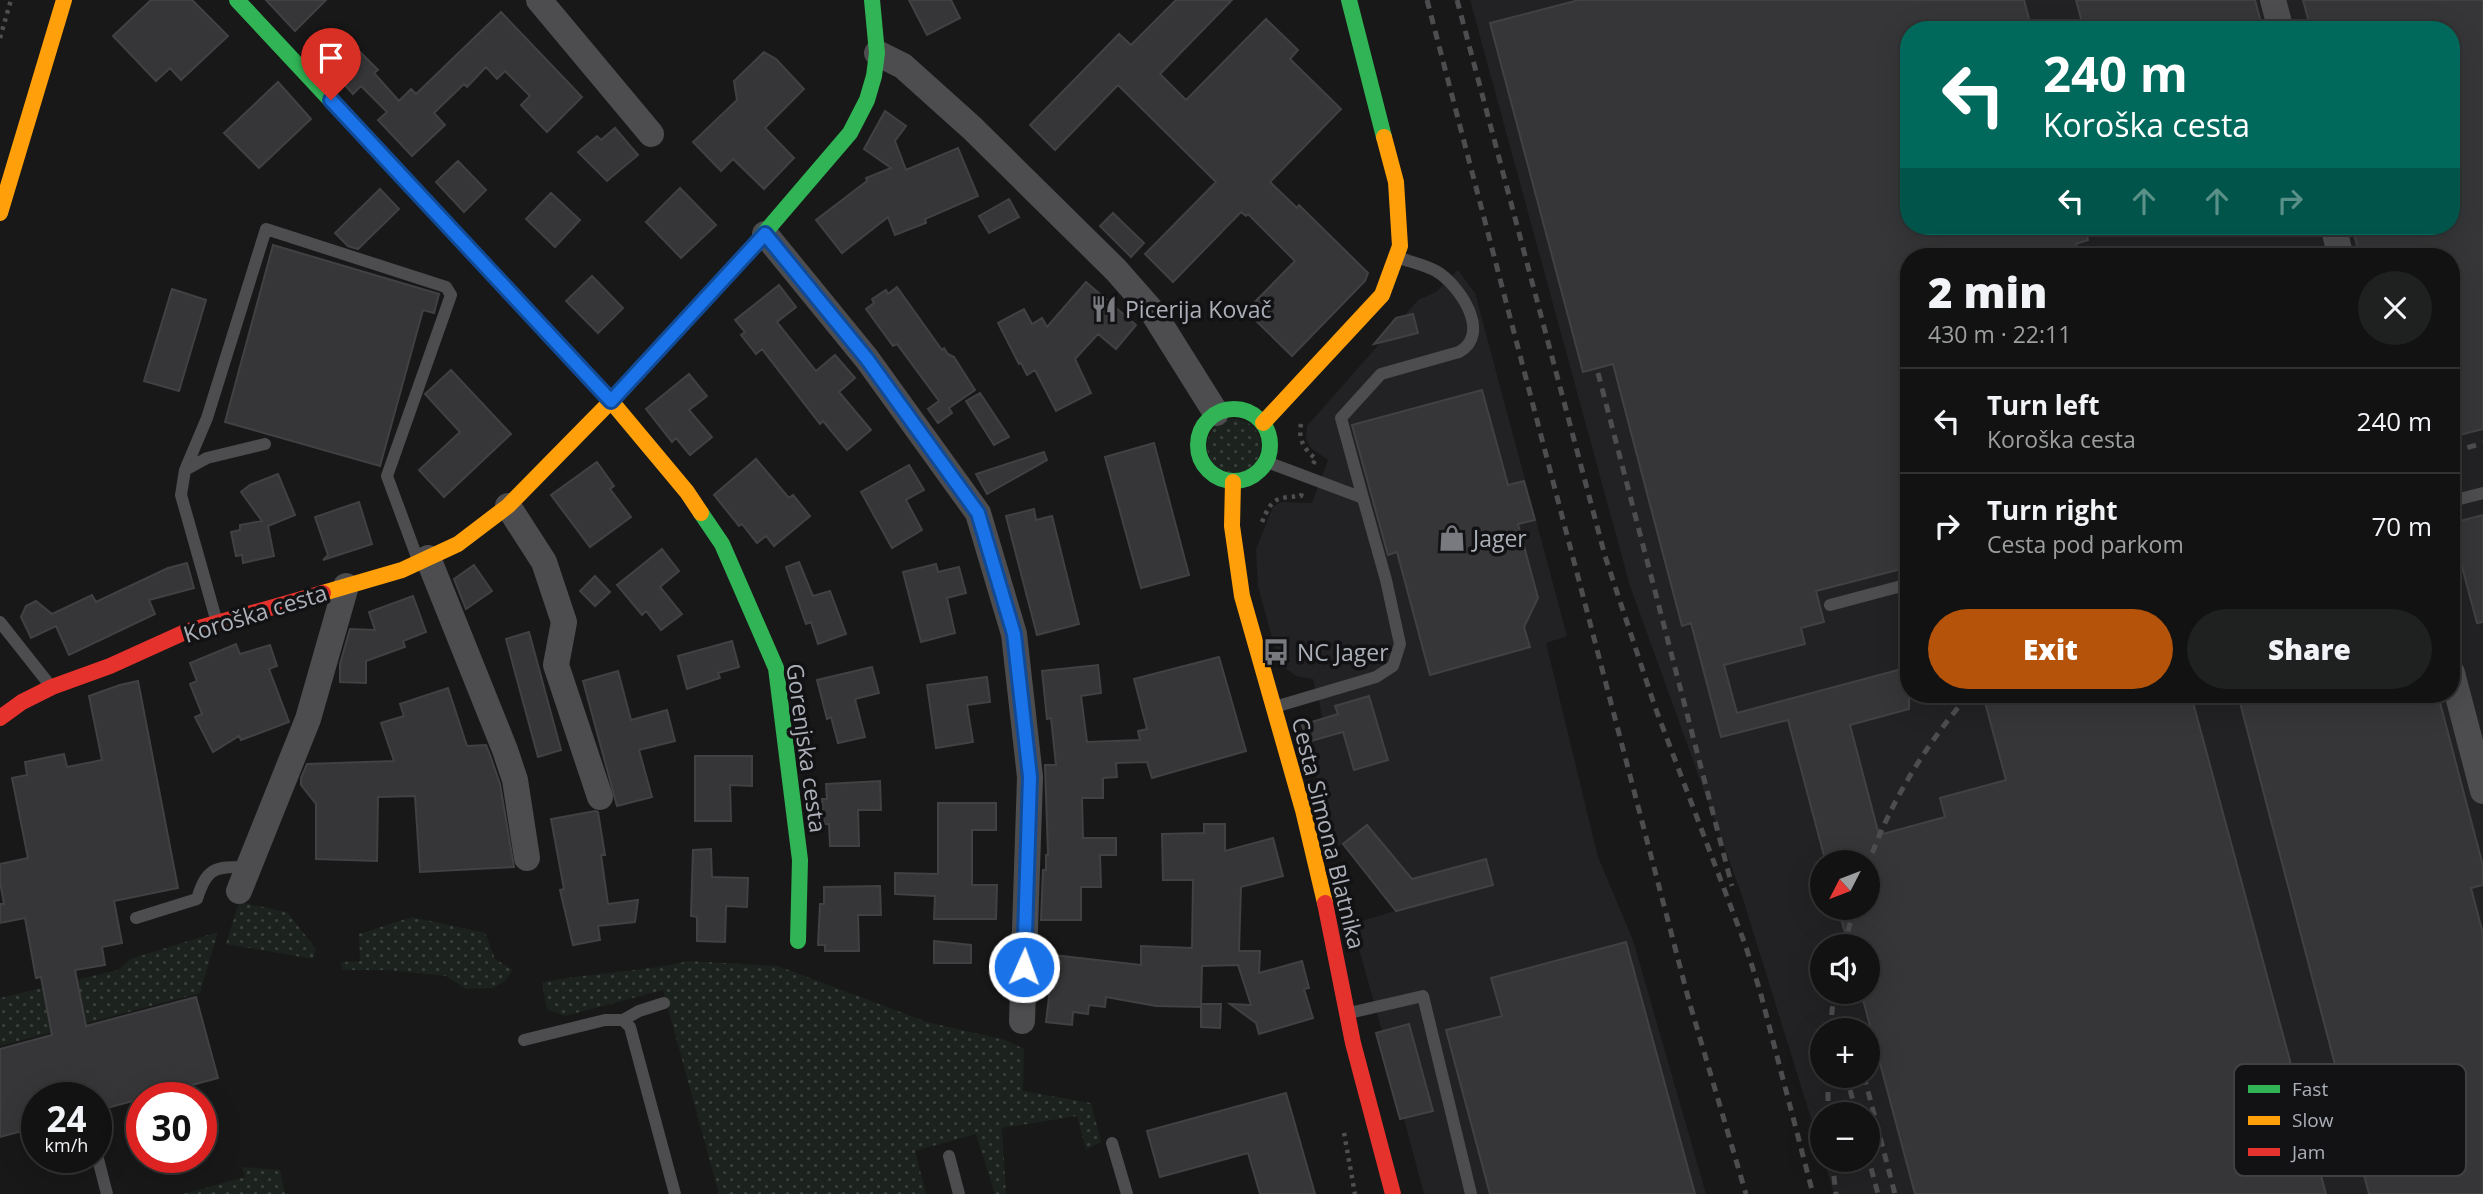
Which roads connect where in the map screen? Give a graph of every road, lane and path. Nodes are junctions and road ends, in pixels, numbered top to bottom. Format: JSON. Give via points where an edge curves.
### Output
{"nodes":[{"id":1,"x":11,"y":0,"type":"edge"},
{"id":2,"x":64,"y":0,"type":"edge"},
{"id":3,"x":237,"y":0,"type":"edge"},
{"id":4,"x":540,"y":0,"type":"edge"},
{"id":5,"x":872,"y":0,"type":"edge"},
{"id":6,"x":1349,"y":0,"type":"edge"},
{"id":7,"x":2273,"y":0,"type":"edge"},
{"id":8,"x":0,"y":14,"type":"edge"},
{"id":9,"x":7,"y":14,"type":"junction"},
{"id":10,"x":2279,"y":21,"type":"edge"},
{"id":11,"x":0,"y":38,"type":"edge"},
{"id":12,"x":877,"y":53,"type":"junction"},
{"id":13,"x":651,"y":134,"type":"dead end"},
{"id":14,"x":0,"y":214,"type":"edge"},
{"id":15,"x":765,"y":234,"type":"junction"},
{"id":16,"x":1396,"y":256,"type":"junction"},
{"id":17,"x":611,"y":401,"type":"junction"},
{"id":18,"x":1216,"y":413,"type":"junction"},
{"id":19,"x":1303,"y":419,"type":"dead end"},
{"id":20,"x":1263,"y":423,"type":"junction"},
{"id":21,"x":265,"y":444,"type":"dead end"},
{"id":22,"x":1267,"y":462,"type":"junction"},
{"id":23,"x":186,"y":470,"type":"junction"},
{"id":24,"x":1308,"y":477,"type":"junction"},
{"id":25,"x":1233,"y":482,"type":"junction"},
{"id":26,"x":2483,"y":493,"type":"edge"},
{"id":27,"x":1363,"y":498,"type":"junction"},
{"id":28,"x":2460,"y":499,"type":"edge"},
{"id":29,"x":508,"y":506,"type":"junction"},
{"id":30,"x":1232,"y":526,"type":"junction"},
{"id":31,"x":423,"y":560,"type":"junction"},
{"id":32,"x":346,"y":586,"type":"junction"},
{"id":33,"x":1900,"y":587,"type":"edge"},
{"id":34,"x":1830,"y":606,"type":"dead end"},
{"id":35,"x":217,"y":622,"type":"junction"},
{"id":36,"x":3,"y":631,"type":"edge"},
{"id":37,"x":51,"y":687,"type":"junction"},
{"id":38,"x":2460,"y":703,"type":"edge"},
{"id":39,"x":1273,"y":708,"type":"junction"},
{"id":40,"x":0,"y":718,"type":"edge"},
{"id":41,"x":2483,"y":791,"type":"edge"},
{"id":42,"x":600,"y":797,"type":"dead end"},
{"id":43,"x":527,"y":858,"type":"dead end"},
{"id":44,"x":243,"y":879,"type":"joint"},
{"id":45,"x":136,"y":918,"type":"dead end"},
{"id":46,"x":798,"y":941,"type":"dead end"},
{"id":47,"x":664,"y":1003,"type":"dead end"},
{"id":48,"x":1348,"y":1013,"type":"junction"},
{"id":49,"x":622,"y":1020,"type":"junction"},
{"id":50,"x":1022,"y":1021,"type":"dead end"},
{"id":51,"x":524,"y":1040,"type":"dead end"},
{"id":52,"x":1112,"y":1143,"type":"dead end"},
{"id":53,"x":949,"y":1156,"type":"dead end"},
{"id":54,"x":102,"y":1173,"type":"edge"},
{"id":55,"x":107,"y":1194,"type":"edge"},
{"id":56,"x":675,"y":1194,"type":"edge"},
{"id":57,"x":959,"y":1194,"type":"edge"},
{"id":58,"x":1126,"y":1194,"type":"edge"},
{"id":59,"x":1393,"y":1194,"type":"edge"},
{"id":60,"x":1471,"y":1194,"type":"edge"}],
"edges":[{"from":1,"to":9,"type":"path"},
{"from":2,"to":14,"type":"street"},
{"from":3,"to":17,"type":"street","name":"Gorenjska cesta"},
{"from":4,"to":13,"type":"street"},
{"from":5,"to":12,"type":"street","name":"Koroška cesta"},
{"from":6,"to":16,"type":"street","via":[[1396,182],[1400,246]]},
{"from":7,"to":10,"type":"street"},
{"from":8,"to":9,"type":"path"},
{"from":9,"to":11,"type":"path"},
{"from":12,"to":15,"type":"street","name":"Koroška cesta","via":[[867,100],[850,133]]},
{"from":12,"to":18,"type":"street","via":[[903,66],[972,128],[1115,270],[1152,311]]},
{"from":15,"to":17,"type":"street","name":"Koroška cesta"},
{"from":15,"to":50,"type":"street","via":[[867,359],[978,513],[1014,634],[1030,777]]},
{"from":16,"to":20,"type":"street","via":[[1382,295]]},
{"from":16,"to":27,"type":"lane","via":[[1437,272],[1454,287],[1468,306],[1474,335],[1469,347],[1459,352],[1381,374],[1341,418]]},
{"from":17,"to":29,"type":"street","name":"Koroška cesta"},
{"from":17,"to":46,"type":"street","name":"Gorenjska cesta","via":[[687,492],[722,544],[776,668],[800,860]]},
{"from":18,"to":20,"type":"street","via":[[1241,409]]},
{"from":18,"to":25,"type":"street","via":[[1204,424],[1198,454],[1217,478]]},
{"from":19,"to":24,"type":"path","via":[[1299,435],[1305,450],[1316,459]]},
{"from":20,"to":22,"type":"street","via":[[1269,435]]},
{"from":21,"to":23,"type":"lane","via":[[207,458]]},
{"from":22,"to":24,"type":"lane"},
{"from":22,"to":25,"type":"street","via":[[1258,473]]},
{"from":23,"to":31,"type":"lane","via":[[266,229],[446,286],[451,295],[387,476]]},
{"from":23,"to":35,"type":"lane","via":[[181,495]]},
{"from":24,"to":27,"type":"lane"},
{"from":24,"to":30,"type":"path","via":[[1301,496],[1278,498],[1269,504],[1259,528]]},
{"from":25,"to":30,"type":"street","name":"Cesta Simona Blatnika"},
{"from":26,"to":28,"type":"lane"},
{"from":27,"to":39,"type":"lane","via":[[1400,644],[1393,666],[1376,677]]},
{"from":29,"to":31,"type":"street","name":"Koroška cesta","via":[[457,544]]},
{"from":29,"to":42,"type":"street","via":[[544,562],[564,622],[556,665]]},
{"from":30,"to":39,"type":"street","name":"Cesta Simona Blatnika","via":[[1242,596]]},
{"from":31,"to":32,"type":"street","name":"Koroška cesta"},
{"from":31,"to":43,"type":"street","via":[[505,750],[515,780]]},
{"from":32,"to":35,"type":"street","name":"Koroška cesta"},
{"from":32,"to":44,"type":"street","via":[[308,719]]},
{"from":33,"to":34,"type":"lane"},
{"from":35,"to":37,"type":"street","name":"Koroška cesta"},
{"from":36,"to":37,"type":"lane"},
{"from":37,"to":40,"type":"street","name":"Koroška cesta"},
{"from":38,"to":41,"type":"street"},
{"from":39,"to":48,"type":"street","name":"Cesta Simona Blatnika","via":[[1303,810]]},
{"from":44,"to":45,"type":"lane","via":[[214,869],[203,878],[197,899]]},
{"from":47,"to":49,"type":"lane"},
{"from":48,"to":59,"type":"street","name":"Cesta Simona Blatnika"},
{"from":48,"to":60,"type":"lane","via":[[1423,996]]},
{"from":49,"to":51,"type":"lane"},
{"from":49,"to":56,"type":"lane","via":[[630,1027]]},
{"from":52,"to":58,"type":"lane"},
{"from":53,"to":57,"type":"lane"},
{"from":54,"to":55,"type":"lane"}]}
